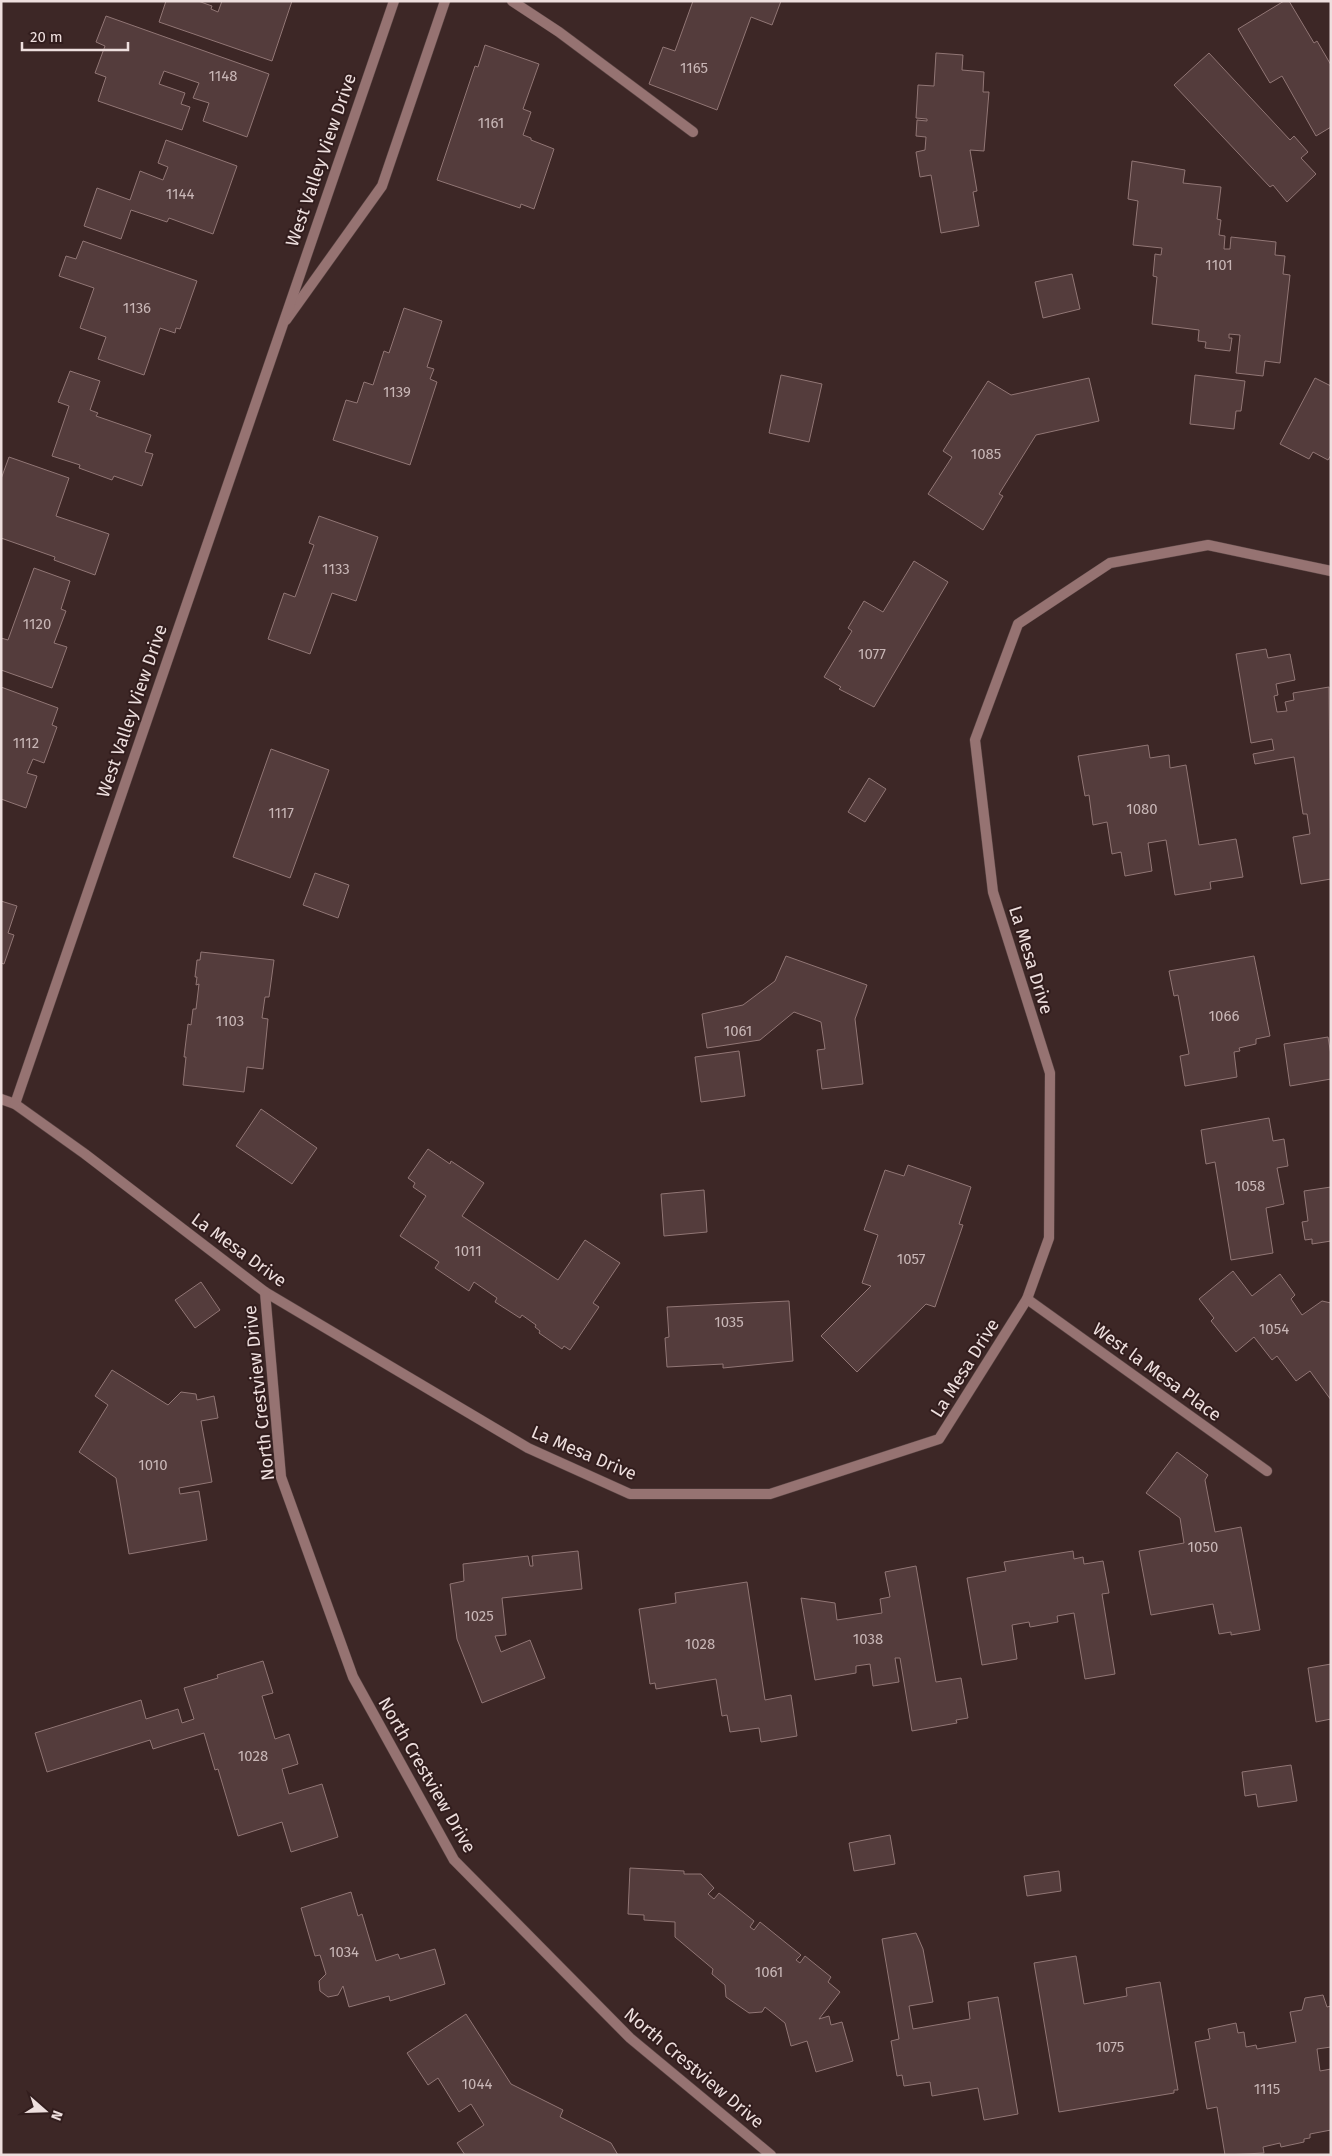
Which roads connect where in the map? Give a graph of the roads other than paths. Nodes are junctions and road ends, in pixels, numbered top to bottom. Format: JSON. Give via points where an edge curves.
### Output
{"nodes":[{"id":1,"x":394,"y":1,"type":"edge"},
{"id":2,"x":445,"y":1,"type":"edge"},
{"id":3,"x":512,"y":1,"type":"edge"},
{"id":4,"x":693,"y":132,"type":"dead end"},
{"id":5,"x":280,"y":329,"type":"junction"},
{"id":6,"x":1331,"y":571,"type":"edge"},
{"id":7,"x":1,"y":1099,"type":"edge"},
{"id":8,"x":14,"y":1104,"type":"junction"},
{"id":9,"x":265,"y":1292,"type":"junction"},
{"id":10,"x":1027,"y":1299,"type":"junction"},
{"id":11,"x":1267,"y":1471,"type":"dead end"},
{"id":12,"x":771,"y":2155,"type":"edge"}],
"edges":[{"from":1,"to":5,"type":"street","name":"West Valley View Drive"},
{"from":2,"to":5,"type":"street","name":"West Valley View Drive","via":[[382,186]]},
{"from":3,"to":4,"type":"street"},
{"from":5,"to":8,"type":"street","name":"West Valley View Drive"},
{"from":6,"to":10,"type":"street","name":"La Mesa Drive","via":[[1208,545],[1110,563],[1018,624],[976,740],[993,892],[1050,1073],[1049,1238]]},
{"from":7,"to":8,"type":"street","name":"La Mesa Drive"},
{"from":8,"to":9,"type":"street","name":"La Mesa Drive","via":[[85,1154]]},
{"from":9,"to":10,"type":"street","name":"La Mesa Drive","via":[[528,1448],[630,1494],[770,1494],[940,1439]]},
{"from":9,"to":12,"type":"street","name":"North Crestview Drive","via":[[281,1476],[353,1677],[454,1860],[630,2038]]},
{"from":10,"to":11,"type":"street","name":"West la Mesa Place"}]}
